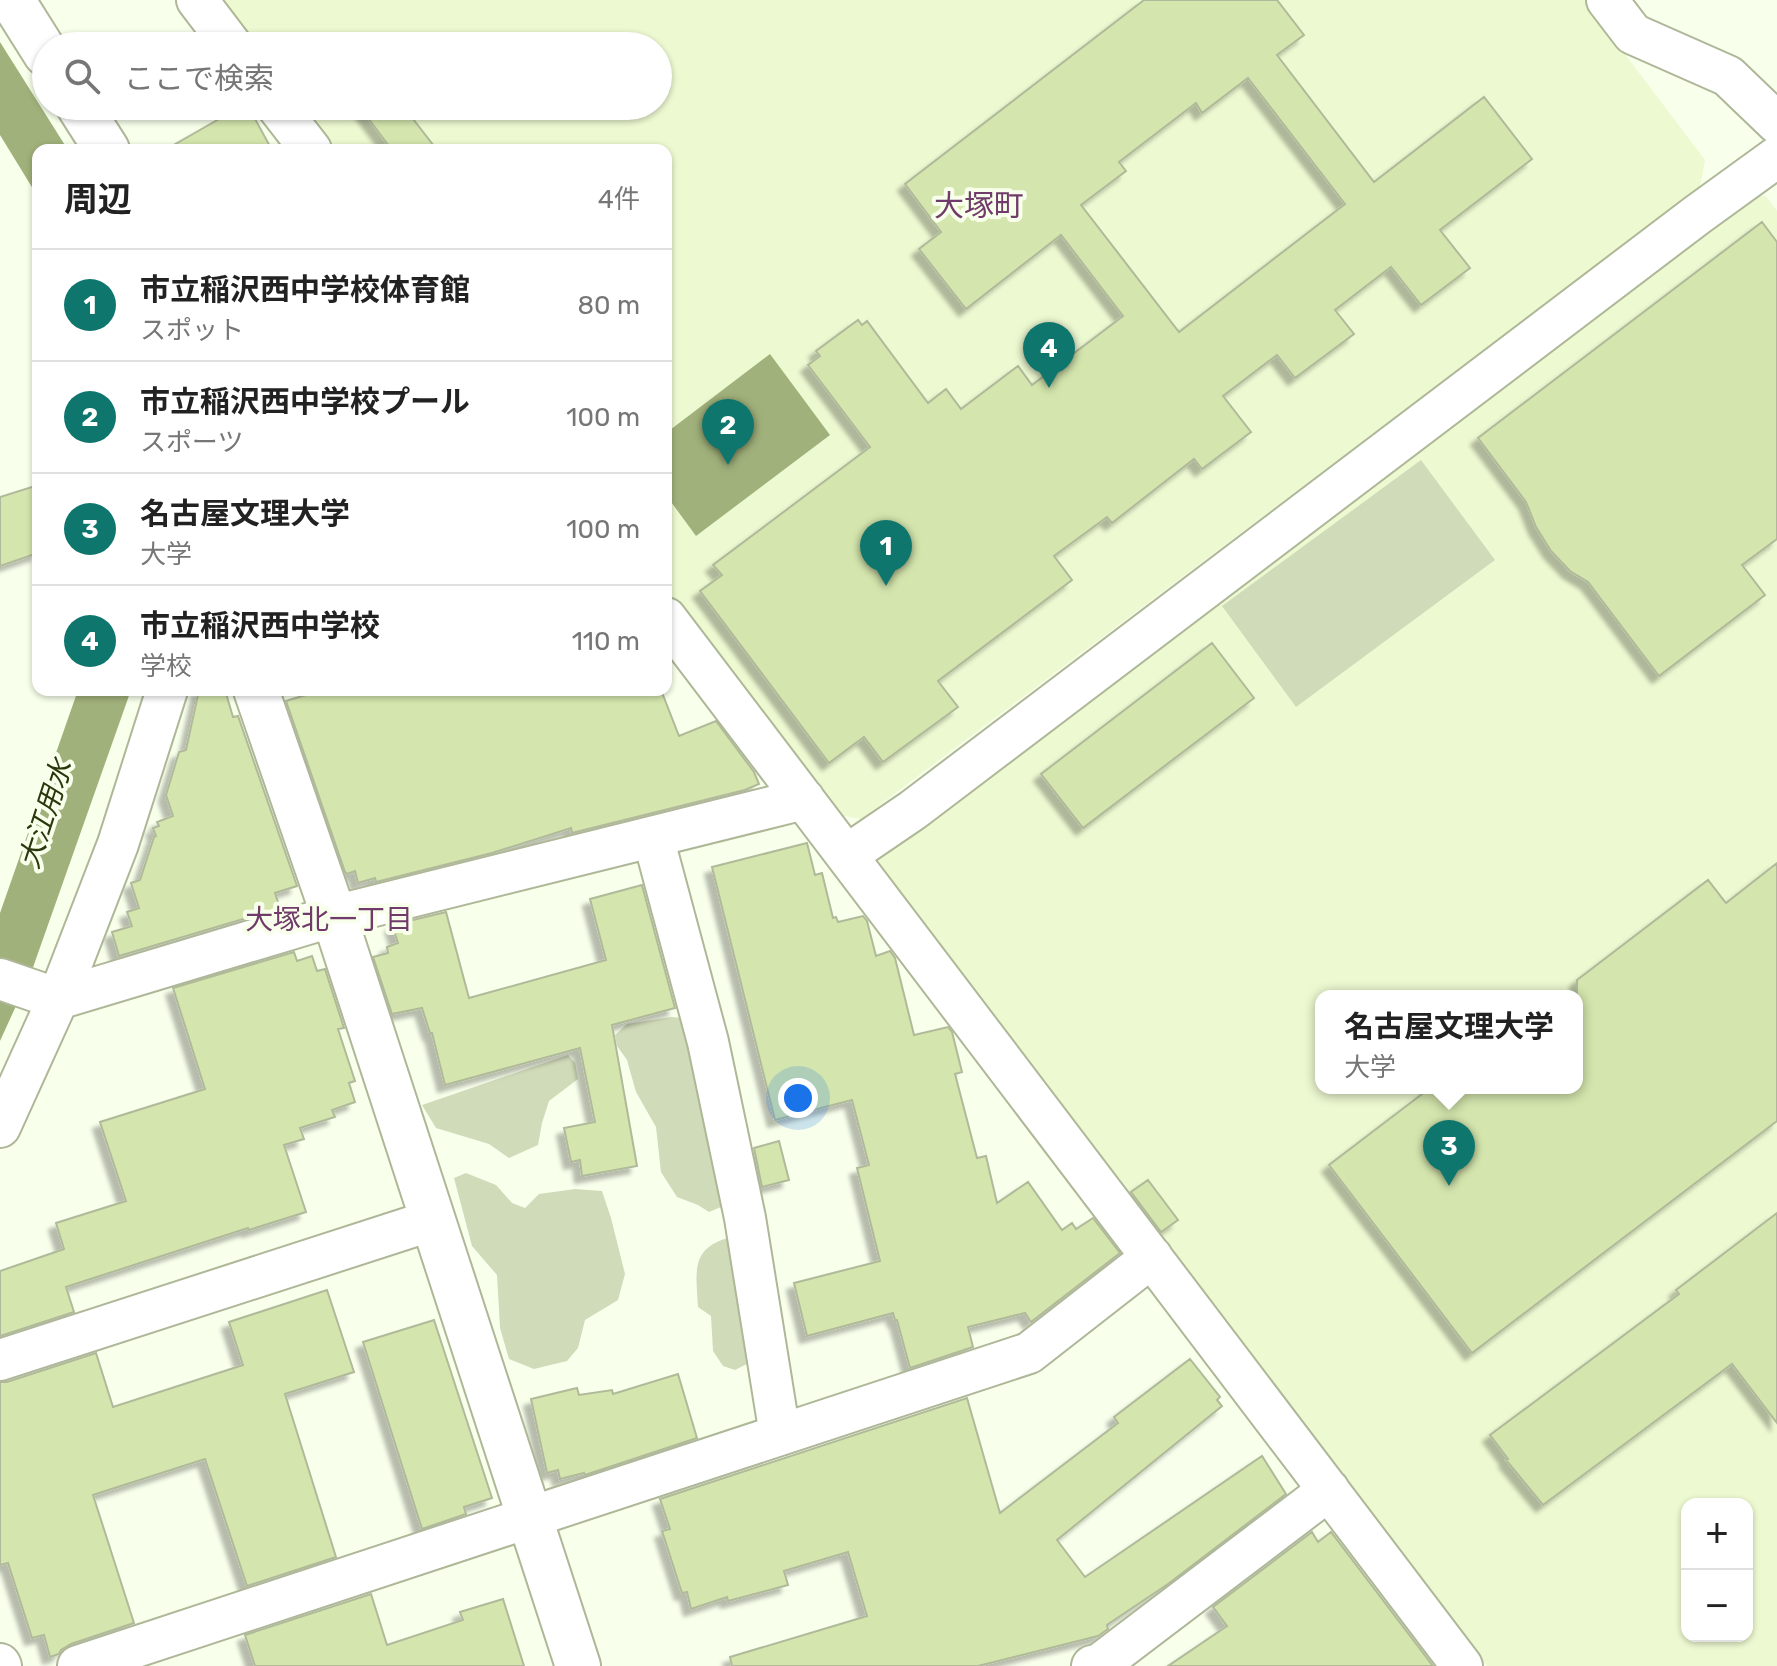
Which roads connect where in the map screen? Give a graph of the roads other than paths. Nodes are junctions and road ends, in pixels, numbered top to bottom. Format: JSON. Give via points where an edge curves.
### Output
{"nodes":[{"id":1,"x":12,"y":0,"type":"edge"},
{"id":2,"x":197,"y":0,"type":"edge"},
{"id":3,"x":1607,"y":0,"type":"edge"},
{"id":4,"x":32,"y":32,"type":"edge"},
{"id":5,"x":221,"y":32,"type":"edge"},
{"id":6,"x":88,"y":120,"type":"edge"},
{"id":7,"x":288,"y":120,"type":"edge"},
{"id":8,"x":1777,"y":123,"type":"edge"},
{"id":9,"x":103,"y":144,"type":"edge"},
{"id":10,"x":306,"y":144,"type":"edge"},
{"id":11,"x":1777,"y":157,"type":"edge"},
{"id":12,"x":672,"y":626,"type":"edge"},
{"id":13,"x":165,"y":696,"type":"edge"},
{"id":14,"x":258,"y":696,"type":"edge"},
{"id":15,"x":804,"y":799,"type":"junction"},
{"id":16,"x":653,"y":837,"type":"junction"},
{"id":17,"x":847,"y":855,"type":"junction"},
{"id":18,"x":334,"y":916,"type":"junction"},
{"id":19,"x":31,"y":989,"type":"edge"},
{"id":20,"x":0,"y":1127,"type":"edge"},
{"id":21,"x":433,"y":1220,"type":"junction"},
{"id":22,"x":1152,"y":1257,"type":"junction"},
{"id":23,"x":0,"y":1360,"type":"edge"},
{"id":24,"x":780,"y":1435,"type":"junction"},
{"id":25,"x":1329,"y":1490,"type":"junction"},
{"id":26,"x":530,"y":1517,"type":"junction"},
{"id":27,"x":78,"y":1666,"type":"edge"},
{"id":28,"x":578,"y":1666,"type":"edge"},
{"id":29,"x":1092,"y":1666,"type":"edge"},
{"id":30,"x":1462,"y":1666,"type":"edge"}],
"edges":[{"from":1,"to":4,"type":"street"},
{"from":2,"to":5,"type":"street"},
{"from":3,"to":8,"type":"street","via":[[1633,34],[1728,76]]},
{"from":6,"to":9,"type":"street"},
{"from":7,"to":10,"type":"street"},
{"from":11,"to":17,"type":"street"},
{"from":12,"to":15,"type":"street"},
{"from":13,"to":19,"type":"street","via":[[118,844]]},
{"from":14,"to":18,"type":"street"},
{"from":15,"to":16,"type":"street"},
{"from":15,"to":17,"type":"street"},
{"from":16,"to":18,"type":"street"},
{"from":16,"to":24,"type":"street","via":[[708,1042],[742,1203]]},
{"from":17,"to":22,"type":"street"},
{"from":18,"to":19,"type":"street"},
{"from":18,"to":21,"type":"street"},
{"from":19,"to":20,"type":"street"},
{"from":21,"to":23,"type":"street"},
{"from":21,"to":26,"type":"street"},
{"from":22,"to":24,"type":"street","via":[[1029,1353]]},
{"from":22,"to":25,"type":"street"},
{"from":24,"to":26,"type":"street"},
{"from":25,"to":29,"type":"street"},
{"from":25,"to":30,"type":"street"},
{"from":26,"to":27,"type":"street"},
{"from":26,"to":28,"type":"street"}]}
